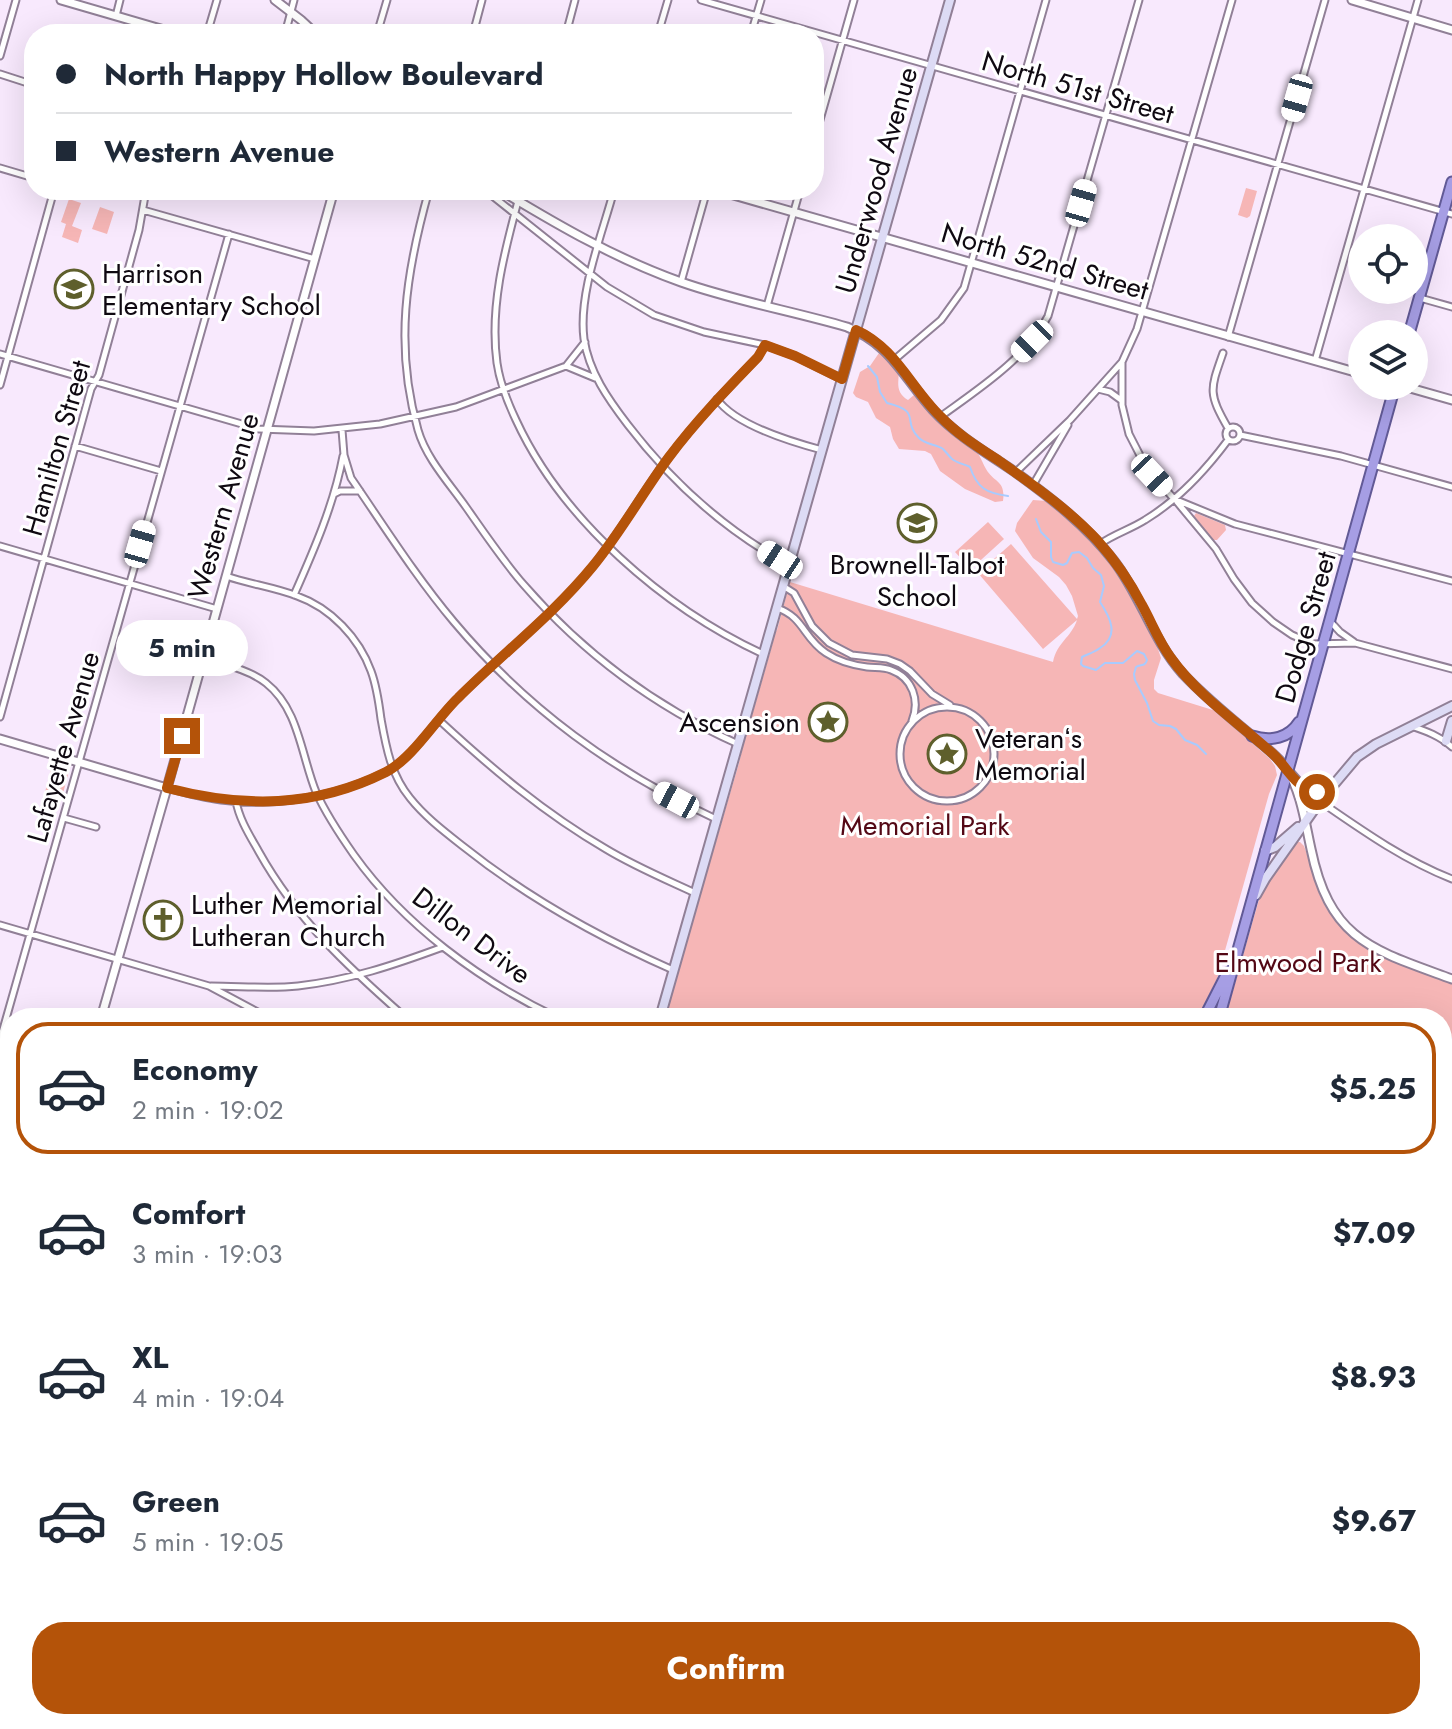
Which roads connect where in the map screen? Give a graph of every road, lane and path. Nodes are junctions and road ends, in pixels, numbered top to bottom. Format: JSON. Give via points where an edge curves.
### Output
{"nodes":[{"id":1,"x":16,"y":0,"type":"edge"},
{"id":2,"x":61,"y":0,"type":"edge"},
{"id":3,"x":120,"y":0,"type":"edge"},
{"id":4,"x":217,"y":0,"type":"edge"},
{"id":5,"x":275,"y":0,"type":"edge"},
{"id":6,"x":294,"y":0,"type":"edge"},
{"id":7,"x":387,"y":0,"type":"edge"},
{"id":8,"x":482,"y":0,"type":"edge"},
{"id":9,"x":575,"y":0,"type":"edge"},
{"id":10,"x":668,"y":0,"type":"edge"},
{"id":11,"x":701,"y":0,"type":"edge"},
{"id":12,"x":761,"y":0,"type":"edge"},
{"id":13,"x":854,"y":0,"type":"edge"},
{"id":14,"x":950,"y":0,"type":"edge"},
{"id":15,"x":1046,"y":0,"type":"edge"},
{"id":16,"x":1139,"y":0,"type":"edge"},
{"id":17,"x":1232,"y":0,"type":"edge"},
{"id":18,"x":1325,"y":0,"type":"edge"},
{"id":19,"x":1352,"y":0,"type":"edge"},
{"id":20,"x":1418,"y":0,"type":"edge"},
{"id":21,"x":291,"y":12,"type":"junction"},
{"id":22,"x":116,"y":16,"type":"junction"},
{"id":23,"x":756,"y":16,"type":"junction"},
{"id":24,"x":1413,"y":17,"type":"junction"},
{"id":25,"x":144,"y":24,"type":"edge"},
{"id":26,"x":210,"y":24,"type":"edge"},
{"id":27,"x":288,"y":24,"type":"edge"},
{"id":28,"x":305,"y":24,"type":"edge"},
{"id":29,"x":380,"y":24,"type":"edge"},
{"id":30,"x":476,"y":24,"type":"edge"},
{"id":31,"x":569,"y":24,"type":"edge"},
{"id":32,"x":661,"y":24,"type":"edge"},
{"id":33,"x":754,"y":24,"type":"edge"},
{"id":34,"x":785,"y":24,"type":"edge"},
{"id":35,"x":1452,"y":30,"type":"edge"},
{"id":36,"x":824,"y":35,"type":"edge"},
{"id":37,"x":842,"y":40,"type":"junction"},
{"id":38,"x":0,"y":56,"type":"edge"},
{"id":39,"x":931,"y":66,"type":"junction"},
{"id":40,"x":0,"y":74,"type":"edge"},
{"id":41,"x":24,"y":82,"type":"edge"},
{"id":42,"x":1020,"y":91,"type":"junction"},
{"id":43,"x":824,"y":105,"type":"edge"},
{"id":44,"x":1106,"y":116,"type":"junction"},
{"id":45,"x":1192,"y":140,"type":"junction"},
{"id":46,"x":1278,"y":165,"type":"junction"},
{"id":47,"x":0,"y":168,"type":"edge"},
{"id":48,"x":24,"y":175,"type":"edge"},
{"id":49,"x":1452,"y":182,"type":"edge"},
{"id":50,"x":1364,"y":189,"type":"junction"},
{"id":51,"x":51,"y":200,"type":"edge"},
{"id":52,"x":144,"y":200,"type":"edge"},
{"id":53,"x":331,"y":200,"type":"edge"},
{"id":54,"x":427,"y":200,"type":"edge"},
{"id":55,"x":498,"y":200,"type":"edge"},
{"id":56,"x":611,"y":200,"type":"edge"},
{"id":57,"x":704,"y":200,"type":"edge"},
{"id":58,"x":751,"y":200,"type":"edge"},
{"id":59,"x":797,"y":200,"type":"edge"},
{"id":60,"x":518,"y":201,"type":"joint"},
{"id":61,"x":142,"y":210,"type":"junction"},
{"id":62,"x":794,"y":212,"type":"junction"},
{"id":63,"x":1448,"y":213,"type":"edge"},
{"id":64,"x":515,"y":214,"type":"junction"},
{"id":65,"x":229,"y":234,"type":"junction"},
{"id":66,"x":882,"y":238,"type":"junction"},
{"id":67,"x":598,"y":247,"type":"junction"},
{"id":68,"x":315,"y":259,"type":"junction"},
{"id":69,"x":971,"y":263,"type":"junction"},
{"id":70,"x":1428,"y":274,"type":"edge"},
{"id":71,"x":590,"y":275,"type":"junction"},
{"id":72,"x":681,"y":282,"type":"junction"},
{"id":73,"x":1057,"y":288,"type":"junction"},
{"id":74,"x":1428,"y":300,"type":"edge"},
{"id":75,"x":767,"y":306,"type":"junction"},
{"id":76,"x":1452,"y":307,"type":"edge"},
{"id":77,"x":1142,"y":312,"type":"junction"},
{"id":78,"x":856,"y":330,"type":"junction"},
{"id":79,"x":1228,"y":337,"type":"junction"},
{"id":80,"x":585,"y":342,"type":"junction"},
{"id":81,"x":765,"y":345,"type":"junction"},
{"id":82,"x":1223,"y":353,"type":"dead end"},
{"id":83,"x":0,"y":354,"type":"edge"},
{"id":84,"x":8,"y":357,"type":"junction"},
{"id":85,"x":894,"y":360,"type":"junction"},
{"id":86,"x":1315,"y":361,"type":"junction"},
{"id":87,"x":1122,"y":362,"type":"junction"},
{"id":88,"x":566,"y":366,"type":"junction"},
{"id":89,"x":1348,"y":370,"type":"edge"},
{"id":90,"x":842,"y":379,"type":"junction"},
{"id":91,"x":597,"y":380,"type":"junction"},
{"id":92,"x":95,"y":382,"type":"junction"},
{"id":93,"x":0,"y":385,"type":"edge"},
{"id":94,"x":503,"y":389,"type":"junction"},
{"id":95,"x":1098,"y":389,"type":"junction"},
{"id":96,"x":1428,"y":393,"type":"edge"},
{"id":97,"x":717,"y":399,"type":"junction"},
{"id":98,"x":1391,"y":400,"type":"edge"},
{"id":99,"x":1452,"y":400,"type":"edge"},
{"id":100,"x":1122,"y":401,"type":"junction"},
{"id":101,"x":180,"y":406,"type":"junction"},
{"id":102,"x":940,"y":417,"type":"junction"},
{"id":103,"x":415,"y":418,"type":"junction"},
{"id":104,"x":1070,"y":420,"type":"junction"},
{"id":105,"x":1228,"y":428,"type":"junction"},
{"id":106,"x":342,"y":429,"type":"junction"},
{"id":107,"x":267,"y":430,"type":"junction"},
{"id":108,"x":1240,"y":435,"type":"junction"},
{"id":109,"x":1228,"y":440,"type":"junction"},
{"id":110,"x":75,"y":446,"type":"junction"},
{"id":111,"x":822,"y":450,"type":"junction"},
{"id":112,"x":344,"y":455,"type":"junction"},
{"id":113,"x":1373,"y":465,"type":"junction"},
{"id":114,"x":663,"y":466,"type":"junction"},
{"id":115,"x":161,"y":471,"type":"junction"},
{"id":116,"x":1015,"y":473,"type":"junction"},
{"id":117,"x":1033,"y":485,"type":"junction"},
{"id":118,"x":1452,"y":487,"type":"edge"},
{"id":119,"x":360,"y":491,"type":"junction"},
{"id":120,"x":333,"y":494,"type":"junction"},
{"id":121,"x":1174,"y":499,"type":"junction"},
{"id":122,"x":1100,"y":544,"type":"junction"},
{"id":123,"x":0,"y":546,"type":"edge"},
{"id":124,"x":609,"y":546,"type":"junction"},
{"id":125,"x":1348,"y":554,"type":"junction"},
{"id":126,"x":44,"y":559,"type":"junction"},
{"id":127,"x":789,"y":565,"type":"junction"},
{"id":128,"x":226,"y":576,"type":"junction"},
{"id":129,"x":1452,"y":581,"type":"edge"},
{"id":130,"x":130,"y":583,"type":"junction"},
{"id":131,"x":783,"y":586,"type":"junction"},
{"id":132,"x":294,"y":595,"type":"junction"},
{"id":133,"x":777,"y":608,"type":"junction"},
{"id":134,"x":217,"y":609,"type":"junction"},
{"id":135,"x":549,"y":612,"type":"junction"},
{"id":136,"x":1329,"y":620,"type":"junction"},
{"id":137,"x":1355,"y":643,"type":"junction"},
{"id":138,"x":1323,"y":644,"type":"junction"},
{"id":139,"x":764,"y":654,"type":"junction"},
{"id":140,"x":204,"y":658,"type":"junction"},
{"id":141,"x":492,"y":665,"type":"junction"},
{"id":142,"x":1452,"y":669,"type":"edge"},
{"id":143,"x":1452,"y":706,"type":"edge"},
{"id":144,"x":954,"y":708,"type":"junction"},
{"id":145,"x":1303,"y":715,"type":"junction"},
{"id":146,"x":0,"y":717,"type":"edge"},
{"id":147,"x":439,"y":720,"type":"junction"},
{"id":148,"x":1452,"y":721,"type":"edge"},
{"id":149,"x":911,"y":724,"type":"junction"},
{"id":150,"x":1410,"y":726,"type":"junction"},
{"id":151,"x":1252,"y":736,"type":"junction"},
{"id":152,"x":0,"y":739,"type":"edge"},
{"id":153,"x":738,"y":744,"type":"junction"},
{"id":154,"x":1449,"y":744,"type":"edge"},
{"id":155,"x":80,"y":762,"type":"junction"},
{"id":156,"x":393,"y":768,"type":"junction"},
{"id":157,"x":1288,"y":771,"type":"junction"},
{"id":158,"x":1334,"y":783,"type":"junction"},
{"id":159,"x":167,"y":788,"type":"junction"},
{"id":160,"x":318,"y":795,"type":"junction"},
{"id":161,"x":236,"y":801,"type":"junction"},
{"id":162,"x":1320,"y":801,"type":"junction"},
{"id":163,"x":64,"y":818,"type":"junction"},
{"id":164,"x":717,"y":820,"type":"junction"},
{"id":165,"x":1305,"y":821,"type":"junction"},
{"id":166,"x":96,"y":827,"type":"dead end"},
{"id":167,"x":1265,"y":851,"type":"junction"},
{"id":168,"x":1452,"y":879,"type":"edge"},
{"id":169,"x":696,"y":894,"type":"junction"},
{"id":170,"x":1250,"y":906,"type":"junction"},
{"id":171,"x":0,"y":925,"type":"edge"},
{"id":172,"x":31,"y":934,"type":"junction"},
{"id":173,"x":444,"y":947,"type":"junction"},
{"id":174,"x":118,"y":959,"type":"junction"},
{"id":175,"x":1235,"y":959,"type":"junction"},
{"id":176,"x":674,"y":970,"type":"junction"},
{"id":177,"x":358,"y":976,"type":"junction"},
{"id":178,"x":1452,"y":979,"type":"edge"},
{"id":179,"x":209,"y":986,"type":"junction"},
{"id":180,"x":238,"y":986,"type":"junction"},
{"id":181,"x":235,"y":999,"type":"junction"},
{"id":182,"x":9,"y":1008,"type":"edge"},
{"id":183,"x":104,"y":1008,"type":"edge"},
{"id":184,"x":251,"y":1008,"type":"edge"},
{"id":185,"x":395,"y":1008,"type":"edge"},
{"id":186,"x":540,"y":1008,"type":"edge"},
{"id":187,"x":663,"y":1008,"type":"edge"},
{"id":188,"x":1209,"y":1008,"type":"edge"},
{"id":189,"x":1222,"y":1008,"type":"edge"}],
"edges":[{"from":1,"to":38,"type":"street"},
{"from":2,"to":22,"type":"street"},
{"from":3,"to":22,"type":"street"},
{"from":4,"to":26,"type":"street"},
{"from":5,"to":21,"type":"street"},
{"from":6,"to":21,"type":"street"},
{"from":7,"to":29,"type":"street"},
{"from":8,"to":30,"type":"street"},
{"from":9,"to":31,"type":"street"},
{"from":10,"to":32,"type":"street"},
{"from":11,"to":23,"type":"street","name":"North 51st Street"},
{"from":12,"to":23,"type":"street"},
{"from":13,"to":37,"type":"street"},
{"from":14,"to":39,"type":"main road","name":"Underwood Avenue"},
{"from":15,"to":42,"type":"street"},
{"from":16,"to":44,"type":"street"},
{"from":17,"to":45,"type":"street"},
{"from":18,"to":46,"type":"street"},
{"from":19,"to":24,"type":"street"},
{"from":20,"to":24,"type":"street"},
{"from":21,"to":27,"type":"street"},
{"from":21,"to":28,"type":"street"},
{"from":22,"to":25,"type":"street"},
{"from":23,"to":33,"type":"street"},
{"from":23,"to":34,"type":"street","name":"North 51st Street"},
{"from":24,"to":35,"type":"street"},
{"from":24,"to":50,"type":"street"},
{"from":36,"to":37,"type":"street","name":"North 51st Street"},
{"from":37,"to":39,"type":"street","name":"North 51st Street"},
{"from":37,"to":43,"type":"street"},
{"from":39,"to":42,"type":"street","name":"North 51st Street"},
{"from":39,"to":66,"type":"main road","name":"Underwood Avenue"},
{"from":40,"to":41,"type":"street"},
{"from":42,"to":44,"type":"street","name":"North 51st Street"},
{"from":42,"to":69,"type":"street"},
{"from":44,"to":45,"type":"street","name":"North 51st Street"},
{"from":44,"to":73,"type":"street"},
{"from":45,"to":46,"type":"street","name":"North 51st Street"},
{"from":45,"to":77,"type":"street"},
{"from":46,"to":50,"type":"street","name":"North 51st Street"},
{"from":46,"to":79,"type":"street"},
{"from":47,"to":48,"type":"street"},
{"from":49,"to":63,"type":"highway"},
{"from":50,"to":63,"type":"street","name":"North 51st Street"},
{"from":50,"to":86,"type":"street"},
{"from":51,"to":84,"type":"street"},
{"from":52,"to":61,"type":"street","name":"Hamilton Street"},
{"from":53,"to":68,"type":"street","name":"Western Avenue"},
{"from":54,"to":103,"type":"street","via":[[405,303],[407,374]]},
{"from":55,"to":64,"type":"street"},
{"from":56,"to":67,"type":"street"},
{"from":57,"to":72,"type":"street"},
{"from":58,"to":62,"type":"street","name":"North 52nd Street"},
{"from":59,"to":62,"type":"street"},
{"from":60,"to":64,"type":"street"},
{"from":60,"to":67,"type":"street"},
{"from":61,"to":65,"type":"street"},
{"from":61,"to":92,"type":"street","name":"Hamilton Street"},
{"from":62,"to":66,"type":"street","name":"North 52nd Street"},
{"from":62,"to":75,"type":"street"},
{"from":63,"to":70,"type":"highway"},
{"from":64,"to":71,"type":"street"},
{"from":64,"to":94,"type":"street","via":[[495,316]]},
{"from":65,"to":68,"type":"street"},
{"from":65,"to":101,"type":"street","name":"Lafayette Avenue"},
{"from":66,"to":69,"type":"street","name":"North 52nd Street"},
{"from":66,"to":78,"type":"main road","name":"Underwood Avenue"},
{"from":67,"to":71,"type":"street"},
{"from":67,"to":72,"type":"street"},
{"from":68,"to":107,"type":"street","name":"Western Avenue"},
{"from":69,"to":73,"type":"street","name":"North 52nd Street"},
{"from":69,"to":85,"type":"street","via":[[951,309]]},
{"from":71,"to":80,"type":"street"},
{"from":71,"to":81,"type":"street","via":[[654,315]]},
{"from":72,"to":75,"type":"street"},
{"from":73,"to":77,"type":"street","name":"North 52nd Street"},
{"from":73,"to":102,"type":"street","via":[[1032,341]]},
{"from":74,"to":76,"type":"street"},
{"from":75,"to":78,"type":"street"},
{"from":77,"to":79,"type":"street","name":"North 52nd Street"},
{"from":77,"to":87,"type":"street"},
{"from":78,"to":85,"type":"street"},
{"from":78,"to":90,"type":"main road","name":"Underwood Avenue"},
{"from":79,"to":86,"type":"street","name":"North 52nd Street"},
{"from":80,"to":88,"type":"street"},
{"from":80,"to":91,"type":"street"},
{"from":81,"to":90,"type":"street"},
{"from":81,"to":97,"type":"street"},
{"from":82,"to":105,"type":"street","via":[[1212,391]]},
{"from":83,"to":84,"type":"street"},
{"from":84,"to":92,"type":"street"},
{"from":84,"to":93,"type":"street"},
{"from":85,"to":102,"type":"street"},
{"from":86,"to":89,"type":"street","name":"North 52nd Street"},
{"from":87,"to":95,"type":"street"},
{"from":87,"to":100,"type":"street"},
{"from":88,"to":91,"type":"street"},
{"from":88,"to":94,"type":"street"},
{"from":90,"to":111,"type":"main road","name":"Underwood Avenue"},
{"from":91,"to":114,"type":"street"},
{"from":92,"to":101,"type":"street"},
{"from":92,"to":110,"type":"street","name":"Hamilton Street"},
{"from":94,"to":103,"type":"street"},
{"from":94,"to":124,"type":"street","via":[[544,472]]},
{"from":95,"to":100,"type":"street"},
{"from":95,"to":104,"type":"street"},
{"from":96,"to":99,"type":"street"},
{"from":97,"to":111,"type":"street","via":[[751,424]]},
{"from":97,"to":114,"type":"street"},
{"from":98,"to":113,"type":"highway","name":"Dodge Street"},
{"from":100,"to":121,"type":"street","via":[[1140,457]]},
{"from":101,"to":107,"type":"street"},
{"from":101,"to":115,"type":"street","name":"Lafayette Avenue"},
{"from":102,"to":116,"type":"street"},
{"from":103,"to":106,"type":"street"},
{"from":103,"to":135,"type":"street","via":[[424,445],[446,480],[502,559]]},
{"from":104,"to":116,"type":"street"},
{"from":104,"to":117,"type":"street"},
{"from":105,"to":108,"type":"street","via":[[1236,427]]},
{"from":105,"to":109,"type":"street"},
{"from":106,"to":107,"type":"street"},
{"from":106,"to":112,"type":"street"},
{"from":107,"to":128,"type":"street","name":"Western Avenue"},
{"from":108,"to":109,"type":"street"},
{"from":108,"to":113,"type":"street"},
{"from":109,"to":121,"type":"street"},
{"from":110,"to":115,"type":"street"},
{"from":110,"to":126,"type":"street","name":"Hamilton Street"},
{"from":111,"to":127,"type":"main road","name":"Underwood Avenue"},
{"from":112,"to":119,"type":"street"},
{"from":112,"to":120,"type":"street"},
{"from":113,"to":118,"type":"street"},
{"from":113,"to":125,"type":"highway","name":"Dodge Street"},
{"from":114,"to":124,"type":"street"},
{"from":114,"to":127,"type":"street","via":[[719,518]]},
{"from":115,"to":130,"type":"street","name":"Lafayette Avenue"},
{"from":116,"to":117,"type":"street"},
{"from":117,"to":122,"type":"street"},
{"from":119,"to":120,"type":"street"},
{"from":119,"to":141,"type":"street","via":[[441,606]]},
{"from":120,"to":132,"type":"street"},
{"from":121,"to":122,"type":"street"},
{"from":121,"to":125,"type":"street","via":[[1235,524]]},
{"from":121,"to":138,"type":"street","via":[[1252,603],[1292,635]]},
{"from":122,"to":151,"type":"street","via":[[1130,583],[1172,660]]},
{"from":123,"to":126,"type":"street"},
{"from":124,"to":135,"type":"street"},
{"from":124,"to":139,"type":"street","via":[[688,610]]},
{"from":125,"to":129,"type":"street"},
{"from":125,"to":136,"type":"highway","name":"Dodge Street"},
{"from":126,"to":130,"type":"street"},
{"from":126,"to":146,"type":"street","name":"Hamilton Street"},
{"from":127,"to":131,"type":"main road","name":"Underwood Avenue"},
{"from":128,"to":132,"type":"street"},
{"from":128,"to":134,"type":"street","name":"Western Avenue"},
{"from":130,"to":134,"type":"street"},
{"from":130,"to":155,"type":"street","name":"Lafayette Avenue"},
{"from":131,"to":133,"type":"main road","name":"Underwood Avenue"},
{"from":131,"to":144,"type":"street","via":[[794,593],[812,626],[829,643],[852,655],[900,664]]},
{"from":132,"to":156,"type":"street","via":[[330,615],[362,652],[375,684]]},
{"from":133,"to":139,"type":"main road","name":"Underwood Avenue"},
{"from":133,"to":149,"type":"street","via":[[793,615],[827,654],[902,676],[915,698]]},
{"from":134,"to":140,"type":"street","name":"Western Avenue"},
{"from":135,"to":141,"type":"street"},
{"from":135,"to":153,"type":"street","via":[[632,683]]},
{"from":136,"to":137,"type":"street"},
{"from":136,"to":138,"type":"highway","name":"Dodge Street"},
{"from":137,"to":138,"type":"street"},
{"from":137,"to":142,"type":"street"},
{"from":138,"to":145,"type":"highway","name":"Dodge Street"},
{"from":139,"to":153,"type":"main road","name":"Underwood Avenue"},
{"from":140,"to":159,"type":"street","name":"Western Avenue"},
{"from":140,"to":160,"type":"street","name":"Dillon Drive","via":[[251,673],[279,695],[292,717]]},
{"from":141,"to":147,"type":"street"},
{"from":141,"to":164,"type":"street","via":[[590,748],[652,788]]},
{"from":143,"to":150,"type":"main road"},
{"from":144,"to":149,"type":"street","via":[[929,711]]},
{"from":144,"to":149,"type":"street","via":[[979,720],[993,747],[987,778],[964,797],[934,799],[909,781],[900,751]]},
{"from":145,"to":151,"type":"highway","via":[[1281,737]]},
{"from":145,"to":157,"type":"highway","name":"Dodge Street"},
{"from":147,"to":156,"type":"street"},
{"from":147,"to":169,"type":"street","via":[[482,761],[566,825]]},
{"from":148,"to":154,"type":"main road"},
{"from":150,"to":154,"type":"street"},
{"from":150,"to":158,"type":"main road","via":[[1369,749]]},
{"from":151,"to":157,"type":"street"},
{"from":152,"to":155,"type":"street"},
{"from":153,"to":164,"type":"main road","name":"Underwood Avenue"},
{"from":155,"to":159,"type":"street"},
{"from":155,"to":163,"type":"street","name":"Lafayette Avenue"},
{"from":156,"to":160,"type":"street"},
{"from":156,"to":176,"type":"street","via":[[424,814],[477,858],[605,938]]},
{"from":157,"to":158,"type":"main road","via":[[1313,792]]},
{"from":157,"to":165,"type":"street"},
{"from":157,"to":167,"type":"highway","name":"Dodge Street"},
{"from":158,"to":162,"type":"main road"},
{"from":159,"to":161,"type":"street"},
{"from":159,"to":174,"type":"street","name":"Western Avenue"},
{"from":160,"to":161,"type":"street"},
{"from":160,"to":173,"type":"street","name":"Dillon Drive","via":[[371,876]]},
{"from":161,"to":177,"type":"street","via":[[276,881]]},
{"from":162,"to":165,"type":"main road"},
{"from":162,"to":168,"type":"street","via":[[1387,847]]},
{"from":163,"to":166,"type":"street"},
{"from":163,"to":172,"type":"street","name":"Lafayette Avenue"},
{"from":164,"to":169,"type":"main road","name":"Underwood Avenue"},
{"from":165,"to":167,"type":"main road"},
{"from":165,"to":170,"type":"main road"},
{"from":165,"to":178,"type":"street","via":[[1321,888],[1343,923],[1376,950]]},
{"from":167,"to":170,"type":"highway","name":"Dodge Street"},
{"from":169,"to":176,"type":"main road","name":"Underwood Avenue"},
{"from":170,"to":175,"type":"highway","name":"Dodge Street"},
{"from":171,"to":172,"type":"street"},
{"from":172,"to":174,"type":"street"},
{"from":172,"to":182,"type":"street","name":"Lafayette Avenue"},
{"from":173,"to":177,"type":"street"},
{"from":173,"to":186,"type":"street","name":"Dillon Drive"},
{"from":174,"to":179,"type":"street"},
{"from":174,"to":183,"type":"street","name":"Western Avenue"},
{"from":175,"to":188,"type":"highway"},
{"from":175,"to":189,"type":"highway","name":"Dodge Street"},
{"from":176,"to":187,"type":"main road","name":"Underwood Avenue"},
{"from":177,"to":180,"type":"street","via":[[296,986]]},
{"from":177,"to":185,"type":"street"},
{"from":179,"to":180,"type":"street"},
{"from":179,"to":181,"type":"street"},
{"from":180,"to":181,"type":"street"},
{"from":181,"to":184,"type":"street"}]}
